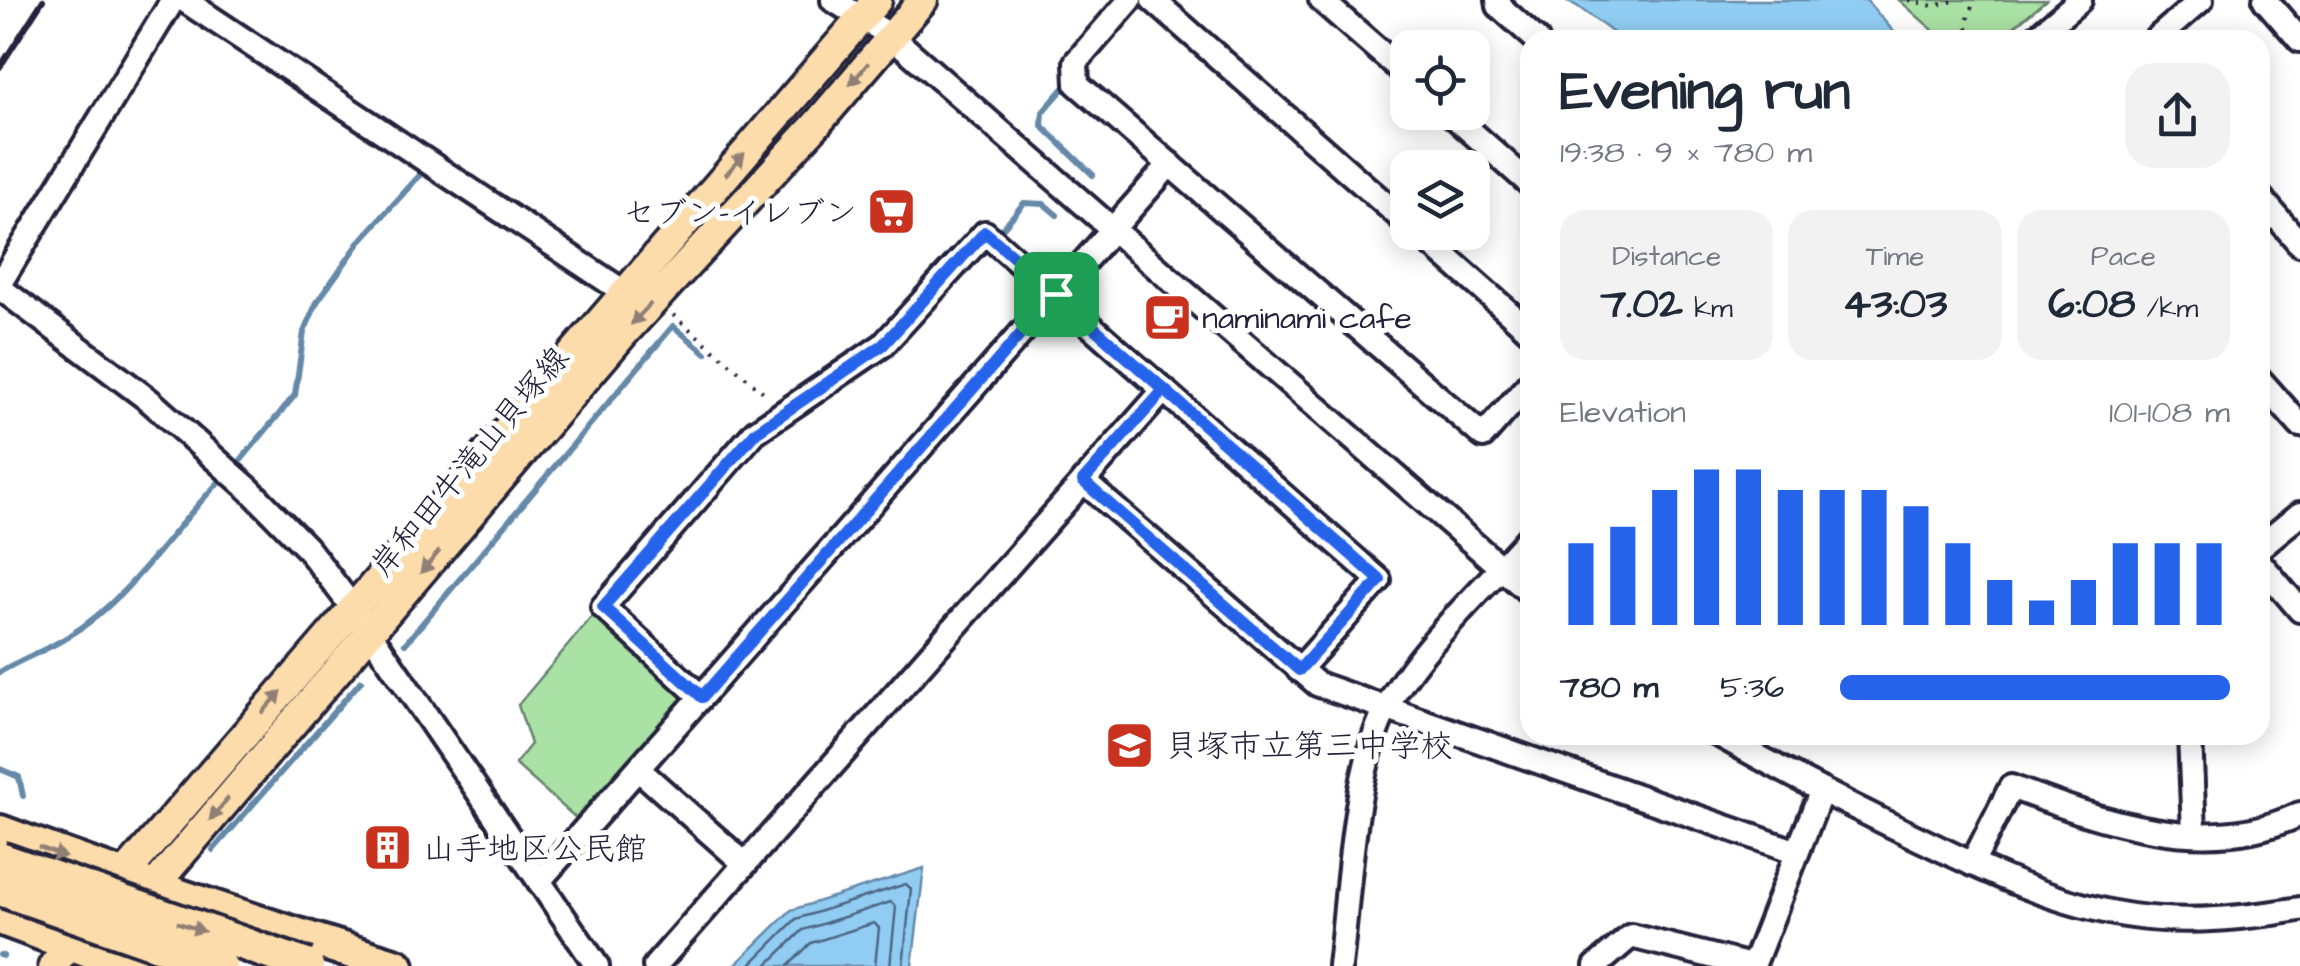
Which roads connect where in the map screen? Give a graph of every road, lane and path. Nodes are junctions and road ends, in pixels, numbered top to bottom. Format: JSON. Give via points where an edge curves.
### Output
{"nodes":[{"id":1,"x":173,"y":0,"type":"edge"},
{"id":2,"x":184,"y":0,"type":"edge"},
{"id":3,"x":833,"y":0,"type":"edge"},
{"id":4,"x":923,"y":0,"type":"edge"},
{"id":5,"x":1130,"y":0,"type":"edge"},
{"id":6,"x":1154,"y":0,"type":"edge"},
{"id":7,"x":1321,"y":0,"type":"edge"},
{"id":8,"x":1498,"y":0,"type":"edge"},
{"id":9,"x":1908,"y":0,"type":"edge"},
{"id":10,"x":1958,"y":0,"type":"edge"},
{"id":11,"x":1974,"y":0,"type":"edge"},
{"id":12,"x":2080,"y":0,"type":"edge"},
{"id":13,"x":2201,"y":0,"type":"edge"},
{"id":14,"x":2265,"y":0,"type":"edge"},
{"id":15,"x":869,"y":9,"type":"edge"},
{"id":16,"x":1525,"y":30,"type":"edge"},
{"id":17,"x":1966,"y":30,"type":"edge"},
{"id":18,"x":2045,"y":30,"type":"edge"},
{"id":19,"x":2166,"y":30,"type":"edge"},
{"id":20,"x":892,"y":36,"type":"junction"},
{"id":21,"x":2300,"y":40,"type":"edge"},
{"id":22,"x":1390,"y":60,"type":"edge"},
{"id":23,"x":1468,"y":130,"type":"edge"},
{"id":24,"x":1170,"y":164,"type":"junction"},
{"id":25,"x":1520,"y":175,"type":"edge"},
{"id":26,"x":1390,"y":208,"type":"edge"},
{"id":27,"x":2270,"y":210,"type":"edge"},
{"id":28,"x":1114,"y":229,"type":"junction"},
{"id":29,"x":2300,"y":244,"type":"edge"},
{"id":30,"x":1438,"y":250,"type":"edge"},
{"id":31,"x":0,"y":285,"type":"edge"},
{"id":32,"x":624,"y":292,"type":"junction"},
{"id":33,"x":1056,"y":294,"type":"junction"},
{"id":34,"x":669,"y":312,"type":"dead end"},
{"id":35,"x":1520,"y":322,"type":"edge"},
{"id":36,"x":1164,"y":390,"type":"junction"},
{"id":37,"x":2270,"y":391,"type":"edge"},
{"id":38,"x":1520,"y":394,"type":"edge"},
{"id":39,"x":786,"y":411,"type":"junction"},
{"id":40,"x":2300,"y":425,"type":"edge"},
{"id":41,"x":1083,"y":481,"type":"junction"},
{"id":42,"x":2300,"y":514,"type":"edge"},
{"id":43,"x":2270,"y":539,"type":"edge"},
{"id":44,"x":1520,"y":548,"type":"edge"},
{"id":45,"x":1502,"y":569,"type":"junction"},
{"id":46,"x":2270,"y":575,"type":"edge"},
{"id":47,"x":1520,"y":585,"type":"edge"},
{"id":48,"x":2300,"y":610,"type":"edge"},
{"id":49,"x":361,"y":620,"type":"junction"},
{"id":50,"x":1299,"y":670,"type":"junction"},
{"id":51,"x":702,"y":697,"type":"junction"},
{"id":52,"x":1387,"y":706,"type":"junction"},
{"id":53,"x":1737,"y":745,"type":"edge"},
{"id":54,"x":2190,"y":745,"type":"edge"},
{"id":55,"x":638,"y":769,"type":"junction"},
{"id":56,"x":1821,"y":792,"type":"junction"},
{"id":57,"x":2300,"y":814,"type":"edge"},
{"id":58,"x":2194,"y":833,"type":"junction"},
{"id":59,"x":3,"y":836,"type":"edge"},
{"id":60,"x":1797,"y":852,"type":"junction"},
{"id":61,"x":745,"y":864,"type":"junction"},
{"id":62,"x":1972,"y":864,"type":"junction"},
{"id":63,"x":122,"y":876,"type":"junction"},
{"id":64,"x":539,"y":881,"type":"junction"},
{"id":65,"x":154,"y":885,"type":"junction"},
{"id":66,"x":0,"y":888,"type":"edge"},
{"id":67,"x":2300,"y":909,"type":"edge"},
{"id":68,"x":0,"y":918,"type":"edge"},
{"id":69,"x":16,"y":931,"type":"edge"},
{"id":70,"x":68,"y":957,"type":"edge"},
{"id":71,"x":129,"y":966,"type":"edge"},
{"id":72,"x":220,"y":966,"type":"edge"},
{"id":73,"x":308,"y":966,"type":"edge"},
{"id":74,"x":398,"y":966,"type":"edge"},
{"id":75,"x":597,"y":966,"type":"edge"},
{"id":76,"x":655,"y":966,"type":"edge"},
{"id":77,"x":1340,"y":966,"type":"edge"},
{"id":78,"x":1596,"y":966,"type":"edge"},
{"id":79,"x":1752,"y":966,"type":"edge"}],
"edges":[{"from":1,"to":31,"type":"street"},
{"from":2,"to":32,"type":"street"},
{"from":3,"to":15,"type":"street"},
{"from":4,"to":20,"type":"main road","name":"岸和田牛滝山貝塚線"},
{"from":5,"to":24,"type":"street","via":[[1076,62],[1077,84]]},
{"from":6,"to":26,"type":"street"},
{"from":7,"to":22,"type":"street"},
{"from":8,"to":16,"type":"street"},
{"from":9,"to":10,"type":"path","via":[[1933,6]]},
{"from":11,"to":17,"type":"path"},
{"from":12,"to":18,"type":"street"},
{"from":13,"to":19,"type":"street"},
{"from":14,"to":21,"type":"street"},
{"from":15,"to":20,"type":"street"},
{"from":32,"to":15,"type":"main road","name":"岸和田牛滝山貝塚線","one_way":true},
{"from":20,"to":28,"type":"street"},
{"from":20,"to":49,"type":"main road","name":"岸和田牛滝山貝塚線","one_way":true},
{"from":23,"to":25,"type":"street"},
{"from":24,"to":28,"type":"street"},
{"from":24,"to":38,"type":"street","via":[[1483,436]]},
{"from":27,"to":29,"type":"street"},
{"from":28,"to":33,"type":"street"},
{"from":28,"to":45,"type":"street"},
{"from":30,"to":35,"type":"street"},
{"from":31,"to":49,"type":"street","via":[[150,401],[250,490],[308,548]]},
{"from":32,"to":49,"type":"main road","name":"岸和田牛滝山貝塚線"},
{"from":33,"to":36,"type":"street"},
{"from":33,"to":39,"type":"street","via":[[985,232],[883,345]]},
{"from":33,"to":51,"type":"street"},
{"from":34,"to":39,"type":"path"},
{"from":36,"to":41,"type":"street"},
{"from":36,"to":50,"type":"street","via":[[1380,580]]},
{"from":37,"to":40,"type":"street"},
{"from":39,"to":51,"type":"street","via":[[756,432],[603,607]]},
{"from":41,"to":50,"type":"street"},
{"from":41,"to":61,"type":"street"},
{"from":42,"to":43,"type":"street"},
{"from":44,"to":45,"type":"street"},
{"from":45,"to":47,"type":"street"},
{"from":45,"to":52,"type":"street"},
{"from":46,"to":48,"type":"street"},
{"from":63,"to":49,"type":"main road","name":"岸和田牛滝山貝塚線","one_way":true},
{"from":49,"to":64,"type":"street"},
{"from":49,"to":65,"type":"main road","name":"岸和田牛滝山貝塚線","one_way":true},
{"from":50,"to":52,"type":"street","via":[[1318,684]]},
{"from":51,"to":55,"type":"street"},
{"from":52,"to":60,"type":"street"},
{"from":52,"to":77,"type":"street","via":[[1372,738],[1360,801]]},
{"from":53,"to":56,"type":"street"},
{"from":54,"to":58,"type":"street"},
{"from":55,"to":61,"type":"street"},
{"from":55,"to":64,"type":"street"},
{"from":56,"to":60,"type":"street"},
{"from":56,"to":62,"type":"street"},
{"from":57,"to":58,"type":"street","via":[[2251,833]]},
{"from":58,"to":62,"type":"street","via":[[2110,821],[2011,787]]},
{"from":59,"to":63,"type":"highway","one_way":true},
{"from":59,"to":73,"type":"highway","one_way":true,"bridge":true},
{"from":60,"to":79,"type":"street"},
{"from":61,"to":76,"type":"street"},
{"from":62,"to":67,"type":"street","via":[[2056,899],[2133,916],[2227,920]]},
{"from":63,"to":65,"type":"highway"},
{"from":63,"to":70,"type":"main road","name":"岸和田牛滝山貝塚線"},
{"from":64,"to":75,"type":"street"},
{"from":65,"to":70,"type":"main road","name":"岸和田牛滝山貝塚線"},
{"from":65,"to":74,"type":"highway"},
{"from":66,"to":72,"type":"highway","bridge":true},
{"from":68,"to":69,"type":"highway"},
{"from":69,"to":70,"type":"highway"},
{"from":70,"to":71,"type":"highway"},
{"from":78,"to":79,"type":"street","via":[[1631,936]]}]}
